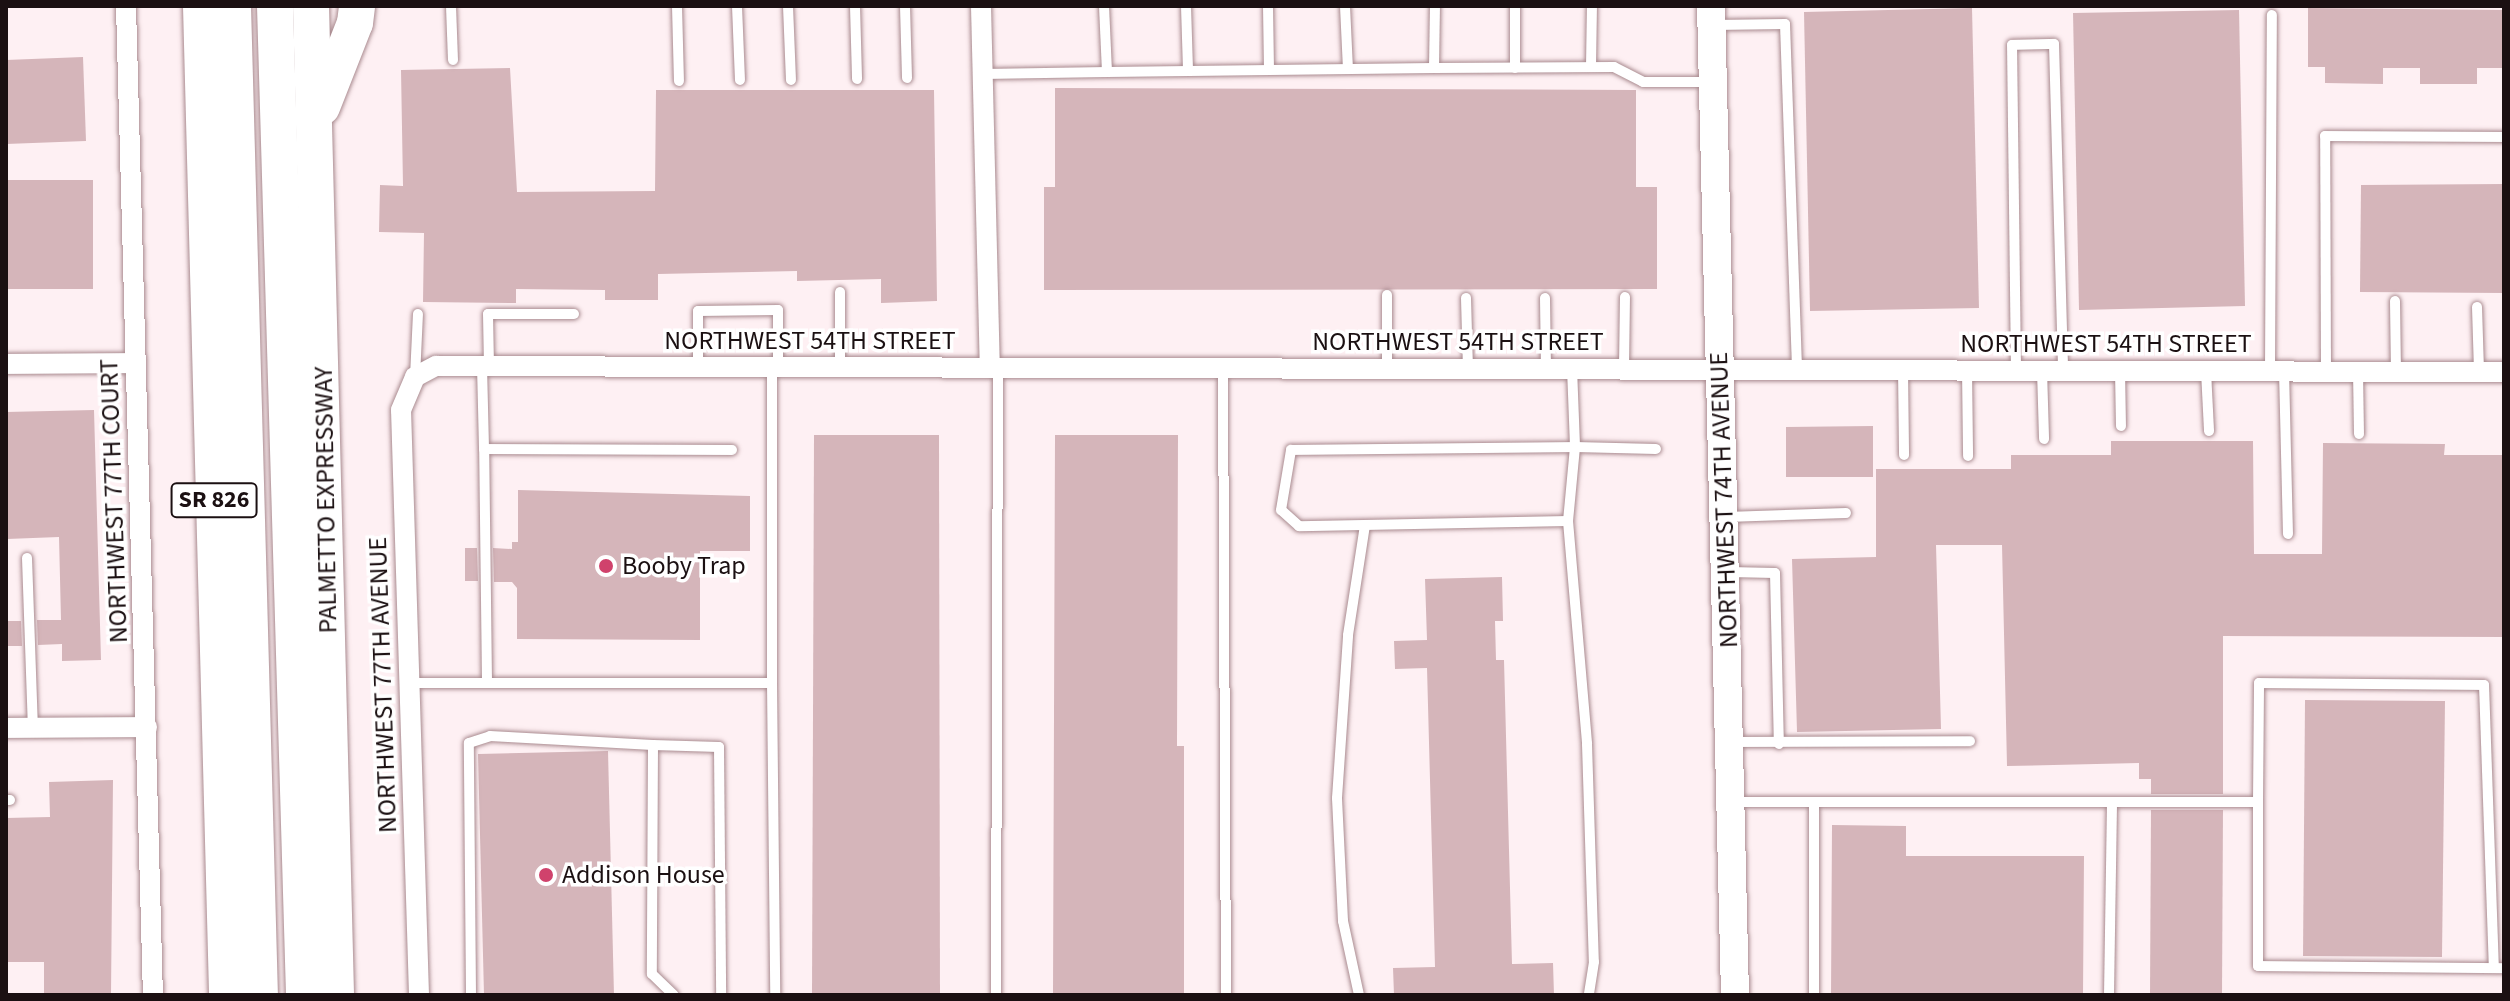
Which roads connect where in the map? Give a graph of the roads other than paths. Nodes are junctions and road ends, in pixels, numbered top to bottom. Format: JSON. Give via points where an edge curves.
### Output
{"nodes":[{"id":1,"x":126,"y":6,"type":"edge"},
{"id":2,"x":201,"y":6,"type":"edge"},
{"id":3,"x":233,"y":6,"type":"edge"},
{"id":4,"x":275,"y":6,"type":"edge"},
{"id":5,"x":311,"y":6,"type":"edge"},
{"id":6,"x":357,"y":6,"type":"edge"},
{"id":7,"x":451,"y":6,"type":"edge"},
{"id":8,"x":677,"y":6,"type":"edge"},
{"id":9,"x":737,"y":6,"type":"edge"},
{"id":10,"x":788,"y":6,"type":"edge"},
{"id":11,"x":855,"y":6,"type":"edge"},
{"id":12,"x":905,"y":6,"type":"edge"},
{"id":13,"x":981,"y":6,"type":"edge"},
{"id":14,"x":1104,"y":6,"type":"edge"},
{"id":15,"x":1186,"y":6,"type":"edge"},
{"id":16,"x":1268,"y":6,"type":"edge"},
{"id":17,"x":1345,"y":6,"type":"edge"},
{"id":18,"x":1435,"y":6,"type":"edge"},
{"id":19,"x":1515,"y":6,"type":"edge"},
{"id":20,"x":1592,"y":6,"type":"edge"},
{"id":21,"x":1711,"y":15,"type":"edge"},
{"id":22,"x":2272,"y":15,"type":"dead end"},
{"id":23,"x":453,"y":60,"type":"dead end"},
{"id":24,"x":1591,"y":67,"type":"junction"},
{"id":25,"x":1434,"y":68,"type":"junction"},
{"id":26,"x":1515,"y":68,"type":"junction"},
{"id":27,"x":1348,"y":69,"type":"junction"},
{"id":28,"x":1269,"y":70,"type":"junction"},
{"id":29,"x":1188,"y":71,"type":"junction"},
{"id":30,"x":1107,"y":72,"type":"junction"},
{"id":31,"x":983,"y":74,"type":"junction"},
{"id":32,"x":907,"y":78,"type":"dead end"},
{"id":33,"x":857,"y":79,"type":"dead end"},
{"id":34,"x":740,"y":80,"type":"dead end"},
{"id":35,"x":791,"y":80,"type":"dead end"},
{"id":36,"x":679,"y":81,"type":"dead end"},
{"id":37,"x":1713,"y":82,"type":"junction"},
{"id":38,"x":317,"y":119,"type":"junction"},
{"id":39,"x":2504,"y":137,"type":"edge"},
{"id":40,"x":840,"y":292,"type":"dead end"},
{"id":41,"x":1387,"y":295,"type":"dead end"},
{"id":42,"x":1625,"y":297,"type":"dead end"},
{"id":43,"x":1466,"y":298,"type":"dead end"},
{"id":44,"x":1545,"y":298,"type":"dead end"},
{"id":45,"x":2395,"y":301,"type":"dead end"},
{"id":46,"x":2477,"y":307,"type":"dead end"},
{"id":47,"x":418,"y":314,"type":"dead end"},
{"id":48,"x":574,"y":314,"type":"dead end"},
{"id":49,"x":135,"y":363,"type":"junction"},
{"id":50,"x":6,"y":364,"type":"edge"},
{"id":51,"x":485,"y":366,"type":"junction"},
{"id":52,"x":698,"y":367,"type":"junction"},
{"id":53,"x":775,"y":367,"type":"junction"},
{"id":54,"x":840,"y":367,"type":"junction"},
{"id":55,"x":994,"y":367,"type":"junction"},
{"id":56,"x":1223,"y":367,"type":"junction"},
{"id":57,"x":1720,"y":367,"type":"junction"},
{"id":58,"x":1387,"y":368,"type":"junction"},
{"id":59,"x":1468,"y":368,"type":"junction"},
{"id":60,"x":1546,"y":368,"type":"junction"},
{"id":61,"x":1572,"y":368,"type":"junction"},
{"id":62,"x":1624,"y":368,"type":"junction"},
{"id":63,"x":1797,"y":368,"type":"junction"},
{"id":64,"x":1903,"y":369,"type":"junction"},
{"id":65,"x":1967,"y":369,"type":"junction"},
{"id":66,"x":2016,"y":370,"type":"junction"},
{"id":67,"x":2053,"y":370,"type":"junction"},
{"id":68,"x":2120,"y":370,"type":"junction"},
{"id":69,"x":2206,"y":371,"type":"junction"},
{"id":70,"x":2277,"y":371,"type":"junction"},
{"id":71,"x":2326,"y":371,"type":"junction"},
{"id":72,"x":2358,"y":371,"type":"junction"},
{"id":73,"x":2396,"y":372,"type":"junction"},
{"id":74,"x":2479,"y":372,"type":"junction"},
{"id":75,"x":2504,"y":372,"type":"edge"},
{"id":76,"x":415,"y":377,"type":"junction"},
{"id":77,"x":2121,"y":426,"type":"dead end"},
{"id":78,"x":2209,"y":431,"type":"dead end"},
{"id":79,"x":2359,"y":434,"type":"dead end"},
{"id":80,"x":2044,"y":439,"type":"dead end"},
{"id":81,"x":1575,"y":447,"type":"junction"},
{"id":82,"x":484,"y":449,"type":"junction"},
{"id":83,"x":1656,"y":449,"type":"dead end"},
{"id":84,"x":732,"y":450,"type":"dead end"},
{"id":85,"x":1904,"y":455,"type":"dead end"},
{"id":86,"x":1968,"y":456,"type":"dead end"},
{"id":87,"x":1846,"y":513,"type":"dead end"},
{"id":88,"x":1724,"y":517,"type":"junction"},
{"id":89,"x":1568,"y":521,"type":"junction"},
{"id":90,"x":1365,"y":525,"type":"junction"},
{"id":91,"x":2288,"y":534,"type":"dead end"},
{"id":92,"x":27,"y":558,"type":"dead end"},
{"id":93,"x":1726,"y":572,"type":"junction"},
{"id":94,"x":487,"y":682,"type":"junction"},
{"id":95,"x":409,"y":683,"type":"junction"},
{"id":96,"x":772,"y":683,"type":"junction"},
{"id":97,"x":33,"y":727,"type":"junction"},
{"id":98,"x":147,"y":727,"type":"junction"},
{"id":99,"x":6,"y":728,"type":"edge"},
{"id":100,"x":1970,"y":741,"type":"dead end"},
{"id":101,"x":1730,"y":742,"type":"junction"},
{"id":102,"x":1779,"y":744,"type":"junction"},
{"id":103,"x":653,"y":745,"type":"junction"},
{"id":104,"x":1732,"y":802,"type":"junction"},
{"id":105,"x":1814,"y":802,"type":"junction"},
{"id":106,"x":2112,"y":802,"type":"junction"},
{"id":107,"x":2258,"y":802,"type":"junction"},
{"id":108,"x":2499,"y":968,"type":"edge"},
{"id":109,"x":153,"y":995,"type":"edge"},
{"id":110,"x":227,"y":995,"type":"edge"},
{"id":111,"x":260,"y":995,"type":"edge"},
{"id":112,"x":304,"y":995,"type":"edge"},
{"id":113,"x":336,"y":995,"type":"edge"},
{"id":114,"x":419,"y":995,"type":"edge"},
{"id":115,"x":471,"y":995,"type":"edge"},
{"id":116,"x":674,"y":995,"type":"edge"},
{"id":117,"x":721,"y":995,"type":"edge"},
{"id":118,"x":775,"y":995,"type":"edge"},
{"id":119,"x":996,"y":995,"type":"edge"},
{"id":120,"x":1226,"y":995,"type":"edge"},
{"id":121,"x":1359,"y":995,"type":"edge"},
{"id":122,"x":1589,"y":995,"type":"edge"},
{"id":123,"x":1735,"y":995,"type":"edge"},
{"id":124,"x":1814,"y":995,"type":"edge"},
{"id":125,"x":2109,"y":995,"type":"edge"}],
"edges":[{"from":1,"to":49,"type":"street","name":"NORTHWEST 77TH COURT"},
{"from":2,"to":110,"type":"highway","number":"SR 826"},
{"from":3,"to":111,"type":"highway"},
{"from":4,"to":112,"type":"highway"},
{"from":5,"to":38,"type":"highway","name":"PALMETTO EXPRESSWAY"},
{"from":6,"to":38,"type":"highway"},
{"from":7,"to":23,"type":"lane"},
{"from":8,"to":36,"type":"lane"},
{"from":9,"to":34,"type":"lane"},
{"from":10,"to":35,"type":"lane"},
{"from":11,"to":33,"type":"lane"},
{"from":12,"to":32,"type":"lane"},
{"from":13,"to":31,"type":"street"},
{"from":14,"to":30,"type":"lane"},
{"from":15,"to":29,"type":"lane"},
{"from":16,"to":28,"type":"lane"},
{"from":17,"to":27,"type":"lane"},
{"from":18,"to":25,"type":"lane"},
{"from":19,"to":26,"type":"lane"},
{"from":20,"to":24,"type":"lane"},
{"from":21,"to":37,"type":"street","name":"NORTHWEST 74TH AVENUE"},
{"from":21,"to":63,"type":"lane","via":[[1785,24]]},
{"from":22,"to":70,"type":"lane"},
{"from":24,"to":26,"type":"lane"},
{"from":24,"to":37,"type":"lane","via":[[1614,67],[1643,82]]},
{"from":25,"to":26,"type":"lane"},
{"from":25,"to":27,"type":"lane"},
{"from":27,"to":28,"type":"lane"},
{"from":28,"to":29,"type":"lane"},
{"from":29,"to":30,"type":"lane"},
{"from":30,"to":31,"type":"lane"},
{"from":31,"to":55,"type":"street"},
{"from":37,"to":57,"type":"street","name":"NORTHWEST 74TH AVENUE"},
{"from":38,"to":113,"type":"highway","name":"PALMETTO EXPRESSWAY"},
{"from":39,"to":71,"type":"lane","via":[[2325,136]]},
{"from":40,"to":54,"type":"lane"},
{"from":41,"to":58,"type":"lane"},
{"from":42,"to":62,"type":"lane"},
{"from":43,"to":59,"type":"lane"},
{"from":44,"to":60,"type":"lane"},
{"from":45,"to":73,"type":"lane"},
{"from":46,"to":74,"type":"lane"},
{"from":47,"to":76,"type":"lane"},
{"from":48,"to":51,"type":"lane","via":[[488,314]]},
{"from":49,"to":50,"type":"street"},
{"from":49,"to":98,"type":"street","name":"NORTHWEST 77TH COURT"},
{"from":51,"to":52,"type":"street","name":"NORTHWEST 54TH STREET"},
{"from":51,"to":76,"type":"street","name":"NORTHWEST 54TH STREET","via":[[436,366]]},
{"from":51,"to":82,"type":"lane"},
{"from":52,"to":53,"type":"street","name":"NORTHWEST 54TH STREET"},
{"from":52,"to":53,"type":"lane","via":[[698,311],[778,310]]},
{"from":53,"to":54,"type":"street","name":"NORTHWEST 54TH STREET"},
{"from":53,"to":96,"type":"lane"},
{"from":54,"to":55,"type":"street","name":"NORTHWEST 54TH STREET"},
{"from":55,"to":56,"type":"street","name":"NORTHWEST 54TH STREET"},
{"from":55,"to":119,"type":"lane"},
{"from":56,"to":58,"type":"street","name":"NORTHWEST 54TH STREET"},
{"from":56,"to":120,"type":"lane"},
{"from":57,"to":62,"type":"street","name":"NORTHWEST 54TH STREET"},
{"from":57,"to":63,"type":"street","name":"NORTHWEST 54TH STREET"},
{"from":57,"to":88,"type":"street","name":"NORTHWEST 74TH AVENUE"},
{"from":58,"to":59,"type":"street","name":"NORTHWEST 54TH STREET"},
{"from":59,"to":60,"type":"street","name":"NORTHWEST 54TH STREET"},
{"from":60,"to":61,"type":"street","name":"NORTHWEST 54TH STREET"},
{"from":61,"to":62,"type":"street","name":"NORTHWEST 54TH STREET"},
{"from":61,"to":81,"type":"lane"},
{"from":63,"to":64,"type":"street","name":"NORTHWEST 54TH STREET"},
{"from":64,"to":65,"type":"street","name":"NORTHWEST 54TH STREET"},
{"from":64,"to":85,"type":"lane"},
{"from":65,"to":66,"type":"street","name":"NORTHWEST 54TH STREET"},
{"from":65,"to":86,"type":"lane"},
{"from":66,"to":67,"type":"street","name":"NORTHWEST 54TH STREET"},
{"from":66,"to":67,"type":"lane","via":[[2012,45],[2054,44]]},
{"from":67,"to":68,"type":"street","name":"NORTHWEST 54TH STREET"},
{"from":67,"to":80,"type":"lane"},
{"from":68,"to":69,"type":"street","name":"NORTHWEST 54TH STREET"},
{"from":68,"to":77,"type":"lane"},
{"from":69,"to":70,"type":"street","name":"NORTHWEST 54TH STREET"},
{"from":69,"to":78,"type":"lane"},
{"from":70,"to":71,"type":"street","name":"NORTHWEST 54TH STREET"},
{"from":70,"to":91,"type":"lane"},
{"from":71,"to":72,"type":"street","name":"NORTHWEST 54TH STREET"},
{"from":72,"to":73,"type":"street","name":"NORTHWEST 54TH STREET"},
{"from":72,"to":79,"type":"lane"},
{"from":73,"to":74,"type":"street","name":"NORTHWEST 54TH STREET"},
{"from":74,"to":75,"type":"street","name":"NORTHWEST 54TH STREET"},
{"from":76,"to":95,"type":"street","name":"NORTHWEST 77TH AVENUE","via":[[401,410]]},
{"from":81,"to":83,"type":"lane"},
{"from":81,"to":89,"type":"lane"},
{"from":81,"to":90,"type":"lane","via":[[1291,450],[1281,510],[1299,526]]},
{"from":82,"to":84,"type":"lane"},
{"from":82,"to":94,"type":"lane"},
{"from":87,"to":88,"type":"lane"},
{"from":88,"to":93,"type":"street","name":"NORTHWEST 74TH AVENUE"},
{"from":89,"to":90,"type":"lane"},
{"from":89,"to":122,"type":"lane","via":[[1587,744],[1594,962]]},
{"from":90,"to":121,"type":"lane","via":[[1348,635],[1337,798],[1343,921]]},
{"from":92,"to":97,"type":"lane"},
{"from":93,"to":101,"type":"street","name":"NORTHWEST 74TH AVENUE"},
{"from":93,"to":102,"type":"lane","via":[[1775,573]]},
{"from":94,"to":95,"type":"lane"},
{"from":94,"to":96,"type":"lane"},
{"from":95,"to":114,"type":"street","name":"NORTHWEST 77TH AVENUE"},
{"from":96,"to":118,"type":"lane"},
{"from":97,"to":98,"type":"street"},
{"from":97,"to":99,"type":"street"},
{"from":98,"to":109,"type":"street","name":"NORTHWEST 77TH COURT"},
{"from":100,"to":102,"type":"lane"},
{"from":101,"to":102,"type":"lane"},
{"from":101,"to":104,"type":"street","name":"NORTHWEST 74TH AVENUE"},
{"from":103,"to":115,"type":"lane","via":[[490,736],[469,743]]},
{"from":103,"to":116,"type":"lane","via":[[652,974]]},
{"from":103,"to":117,"type":"lane","via":[[719,747]]},
{"from":104,"to":105,"type":"lane"},
{"from":104,"to":123,"type":"street","name":"NORTHWEST 74TH AVENUE"},
{"from":105,"to":106,"type":"lane"},
{"from":105,"to":124,"type":"lane"},
{"from":106,"to":107,"type":"lane"},
{"from":106,"to":125,"type":"lane"},
{"from":107,"to":108,"type":"lane","via":[[2258,966]]},
{"from":107,"to":108,"type":"lane","via":[[2259,683],[2484,685]]}]}
